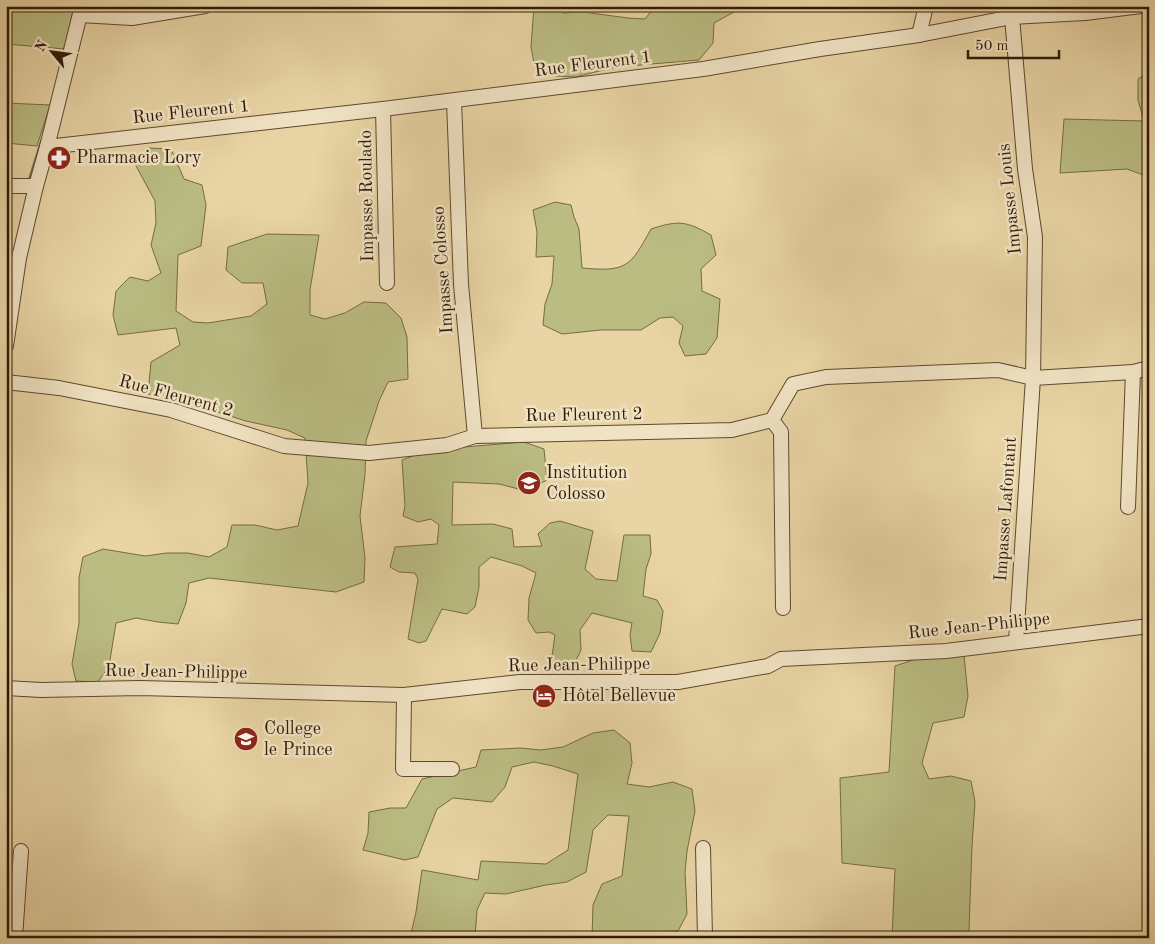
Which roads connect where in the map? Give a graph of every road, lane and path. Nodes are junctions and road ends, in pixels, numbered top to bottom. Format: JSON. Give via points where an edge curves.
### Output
{"nodes":[{"id":1,"x":205,"y":6,"type":"edge"},
{"id":2,"x":926,"y":6,"type":"edge"},
{"id":3,"x":1141,"y":6,"type":"edge"},
{"id":4,"x":81,"y":10,"type":"edge"},
{"id":5,"x":1012,"y":17,"type":"junction"},
{"id":6,"x":919,"y":35,"type":"junction"},
{"id":7,"x":454,"y":101,"type":"junction"},
{"id":8,"x":383,"y":109,"type":"junction"},
{"id":9,"x":48,"y":147,"type":"junction"},
{"id":10,"x":6,"y":186,"type":"edge"},
{"id":11,"x":36,"y":186,"type":"junction"},
{"id":12,"x":387,"y":283,"type":"dead end"},
{"id":13,"x":6,"y":346,"type":"edge"},
{"id":14,"x":1149,"y":368,"type":"edge"},
{"id":15,"x":1133,"y":372,"type":"junction"},
{"id":16,"x":1033,"y":378,"type":"junction"},
{"id":17,"x":6,"y":382,"type":"edge"},
{"id":18,"x":772,"y":420,"type":"junction"},
{"id":19,"x":475,"y":436,"type":"junction"},
{"id":20,"x":1128,"y":507,"type":"dead end"},
{"id":21,"x":783,"y":608,"type":"dead end"},
{"id":22,"x":1149,"y":626,"type":"edge"},
{"id":23,"x":1016,"y":642,"type":"junction"},
{"id":24,"x":6,"y":688,"type":"edge"},
{"id":25,"x":404,"y":696,"type":"junction"},
{"id":26,"x":452,"y":769,"type":"dead end"},
{"id":27,"x":704,"y":848,"type":"dead end"},
{"id":28,"x":21,"y":851,"type":"dead end"},
{"id":29,"x":15,"y":938,"type":"edge"},
{"id":30,"x":705,"y":938,"type":"edge"}],
"edges":[{"from":1,"to":4,"type":"street","via":[[132,18]]},
{"from":2,"to":6,"type":"street"},
{"from":3,"to":5,"type":"street","name":"Rue Fleurent 1"},
{"from":4,"to":9,"type":"street"},
{"from":5,"to":6,"type":"street","name":"Rue Fleurent 1"},
{"from":5,"to":16,"type":"street","name":"Impasse Louis","via":[[1025,169],[1035,237]]},
{"from":6,"to":7,"type":"street","name":"Rue Fleurent 1","via":[[703,69]]},
{"from":7,"to":8,"type":"street","name":"Rue Fleurent 1"},
{"from":7,"to":19,"type":"street","name":"Impasse Colosso","via":[[461,284]]},
{"from":8,"to":9,"type":"street","name":"Rue Fleurent 1"},
{"from":8,"to":12,"type":"street","name":"Impasse Roulado"},
{"from":9,"to":11,"type":"street"},
{"from":10,"to":11,"type":"street"},
{"from":11,"to":13,"type":"street","via":[[19,258]]},
{"from":14,"to":15,"type":"street"},
{"from":15,"to":16,"type":"street"},
{"from":15,"to":20,"type":"street"},
{"from":16,"to":18,"type":"street","via":[[998,370],[826,377],[793,384]]},
{"from":16,"to":23,"type":"street","name":"Impasse Lafontant"},
{"from":17,"to":19,"type":"street","name":"Rue Fleurent 2","via":[[59,388],[171,410],[284,446],[369,453],[446,445]]},
{"from":18,"to":19,"type":"street","name":"Rue Fleurent 2","via":[[732,430]]},
{"from":18,"to":21,"type":"street","via":[[781,432]]},
{"from":22,"to":23,"type":"street","name":"Rue Jean-Philippe"},
{"from":23,"to":25,"type":"street","name":"Rue Jean-Philippe","via":[[946,650],[781,659],[768,666],[678,682],[520,682]]},
{"from":24,"to":25,"type":"street","name":"Rue Jean-Philippe","via":[[140,688]]},
{"from":25,"to":26,"type":"street","via":[[403,768]]},
{"from":27,"to":30,"type":"street"},
{"from":28,"to":29,"type":"street"}]}
